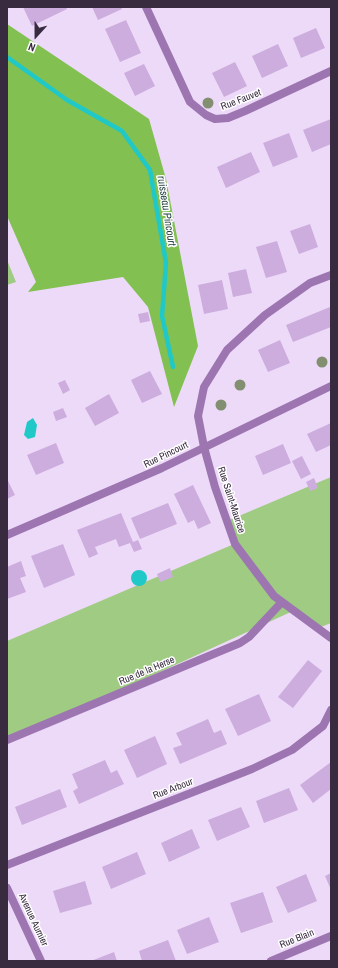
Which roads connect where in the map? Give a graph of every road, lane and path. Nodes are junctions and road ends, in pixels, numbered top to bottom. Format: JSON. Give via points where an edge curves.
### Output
{"nodes":[{"id":1,"x":146,"y":7,"type":"edge"},
{"id":2,"x":331,"y":71,"type":"edge"},
{"id":3,"x":331,"y":275,"type":"edge"},
{"id":4,"x":331,"y":386,"type":"edge"},
{"id":5,"x":204,"y":447,"type":"junction"},
{"id":6,"x":7,"y":535,"type":"edge"},
{"id":7,"x":282,"y":602,"type":"junction"},
{"id":8,"x":331,"y":638,"type":"edge"},
{"id":9,"x":331,"y":710,"type":"edge"},
{"id":10,"x":7,"y":740,"type":"edge"},
{"id":11,"x":7,"y":866,"type":"edge"},
{"id":12,"x":7,"y":888,"type":"edge"},
{"id":13,"x":331,"y":936,"type":"edge"},
{"id":14,"x":41,"y":961,"type":"edge"},
{"id":15,"x":270,"y":961,"type":"edge"}],
"edges":[{"from":1,"to":2,"type":"street","name":"Rue Fauvet","via":[[190,102],[206,115],[216,119],[228,118],[245,111]]},
{"from":3,"to":5,"type":"street","name":"Rue Saint-Maurice","via":[[310,283],[265,315],[227,350],[204,387],[198,416]]},
{"from":4,"to":5,"type":"street","name":"Rue Pincourt"},
{"from":5,"to":6,"type":"street","name":"Rue Pincourt","via":[[162,468]]},
{"from":5,"to":7,"type":"street","name":"Rue Saint-Maurice","via":[[235,544],[274,596]]},
{"from":7,"to":8,"type":"street","name":"Rue Saint-Maurice"},
{"from":7,"to":10,"type":"street","name":"Rue de la Herse","via":[[240,643]]},
{"from":9,"to":11,"type":"street","name":"Rue Arbour","via":[[323,726],[292,750],[252,769]]},
{"from":12,"to":14,"type":"street","name":"Avenue Aumier"},
{"from":13,"to":15,"type":"street","name":"Rue Blain"}]}
